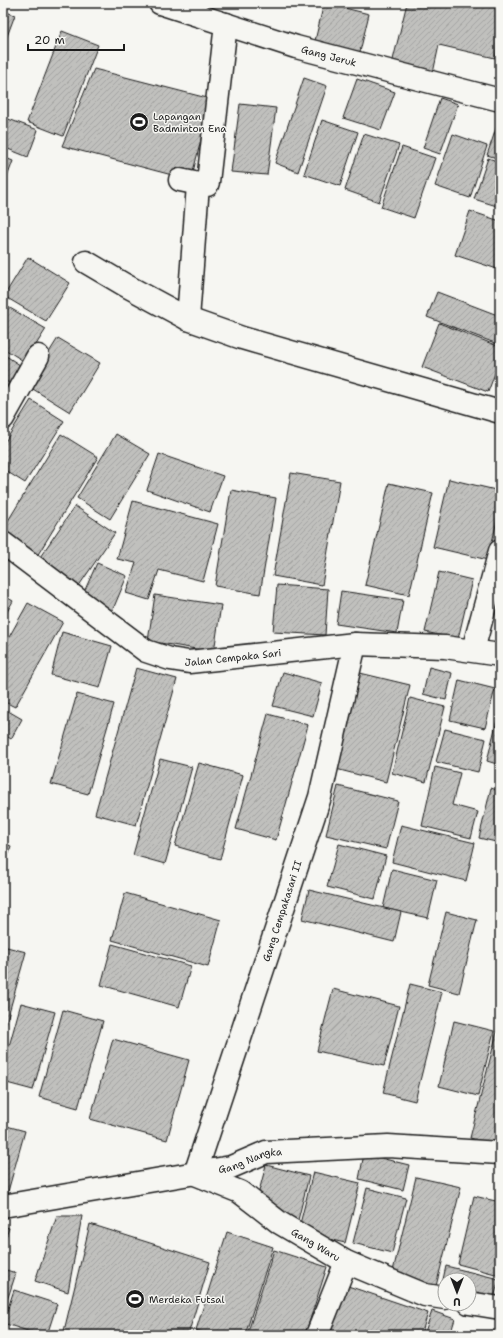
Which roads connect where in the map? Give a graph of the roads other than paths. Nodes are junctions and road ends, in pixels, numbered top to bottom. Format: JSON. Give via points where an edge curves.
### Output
{"nodes":[{"id":1,"x":160,"y":3,"type":"edge"},
{"id":2,"x":226,"y":24,"type":"junction"},
{"id":3,"x":500,"y":100,"type":"edge"},
{"id":4,"x":86,"y":262,"type":"dead end"},
{"id":5,"x":188,"y":319,"type":"junction"},
{"id":6,"x":38,"y":356,"type":"dead end"},
{"id":7,"x":500,"y":412,"type":"edge"},
{"id":8,"x":3,"y":418,"type":"edge"},
{"id":9,"x":3,"y":544,"type":"edge"},
{"id":10,"x":500,"y":551,"type":"edge"},
{"id":11,"x":355,"y":644,"type":"junction"},
{"id":12,"x":473,"y":650,"type":"junction"},
{"id":13,"x":500,"y":655,"type":"edge"},
{"id":14,"x":500,"y":1154,"type":"edge"},
{"id":15,"x":195,"y":1174,"type":"junction"},
{"id":16,"x":3,"y":1206,"type":"edge"},
{"id":17,"x":346,"y":1262,"type":"junction"},
{"id":18,"x":437,"y":1297,"type":"edge"},
{"id":19,"x":477,"y":1304,"type":"edge"},
{"id":20,"x":500,"y":1308,"type":"edge"},
{"id":21,"x":317,"y":1335,"type":"edge"}],
"edges":[{"from":1,"to":2,"type":"street","name":"Gang Jeruk"},
{"from":2,"to":3,"type":"street","name":"Gang Jeruk","via":[[296,47]]},
{"from":2,"to":5,"type":"street","via":[[208,182],[207,185],[189,182]]},
{"from":4,"to":5,"type":"street"},
{"from":5,"to":7,"type":"street","via":[[242,338]]},
{"from":6,"to":8,"type":"street"},
{"from":9,"to":11,"type":"street","name":"Jalan Cempaka Sari","via":[[146,651],[170,659],[189,662]]},
{"from":10,"to":12,"type":"street"},
{"from":11,"to":12,"type":"street","name":"Jalan Cempaka Sari"},
{"from":11,"to":15,"type":"street","name":"Gang Cempakasari II","via":[[320,798]]},
{"from":12,"to":13,"type":"street","name":"Jalan Cempaka Sari"},
{"from":14,"to":15,"type":"street","name":"Gang Nangka","via":[[388,1146],[266,1152],[231,1167]]},
{"from":15,"to":16,"type":"street","name":"Gang Nangka"},
{"from":15,"to":17,"type":"street","name":"Gang Waru","via":[[240,1192],[280,1223]]},
{"from":17,"to":18,"type":"street","name":"Gang Waru","via":[[425,1295]]},
{"from":17,"to":21,"type":"street"},
{"from":19,"to":20,"type":"street"}]}
